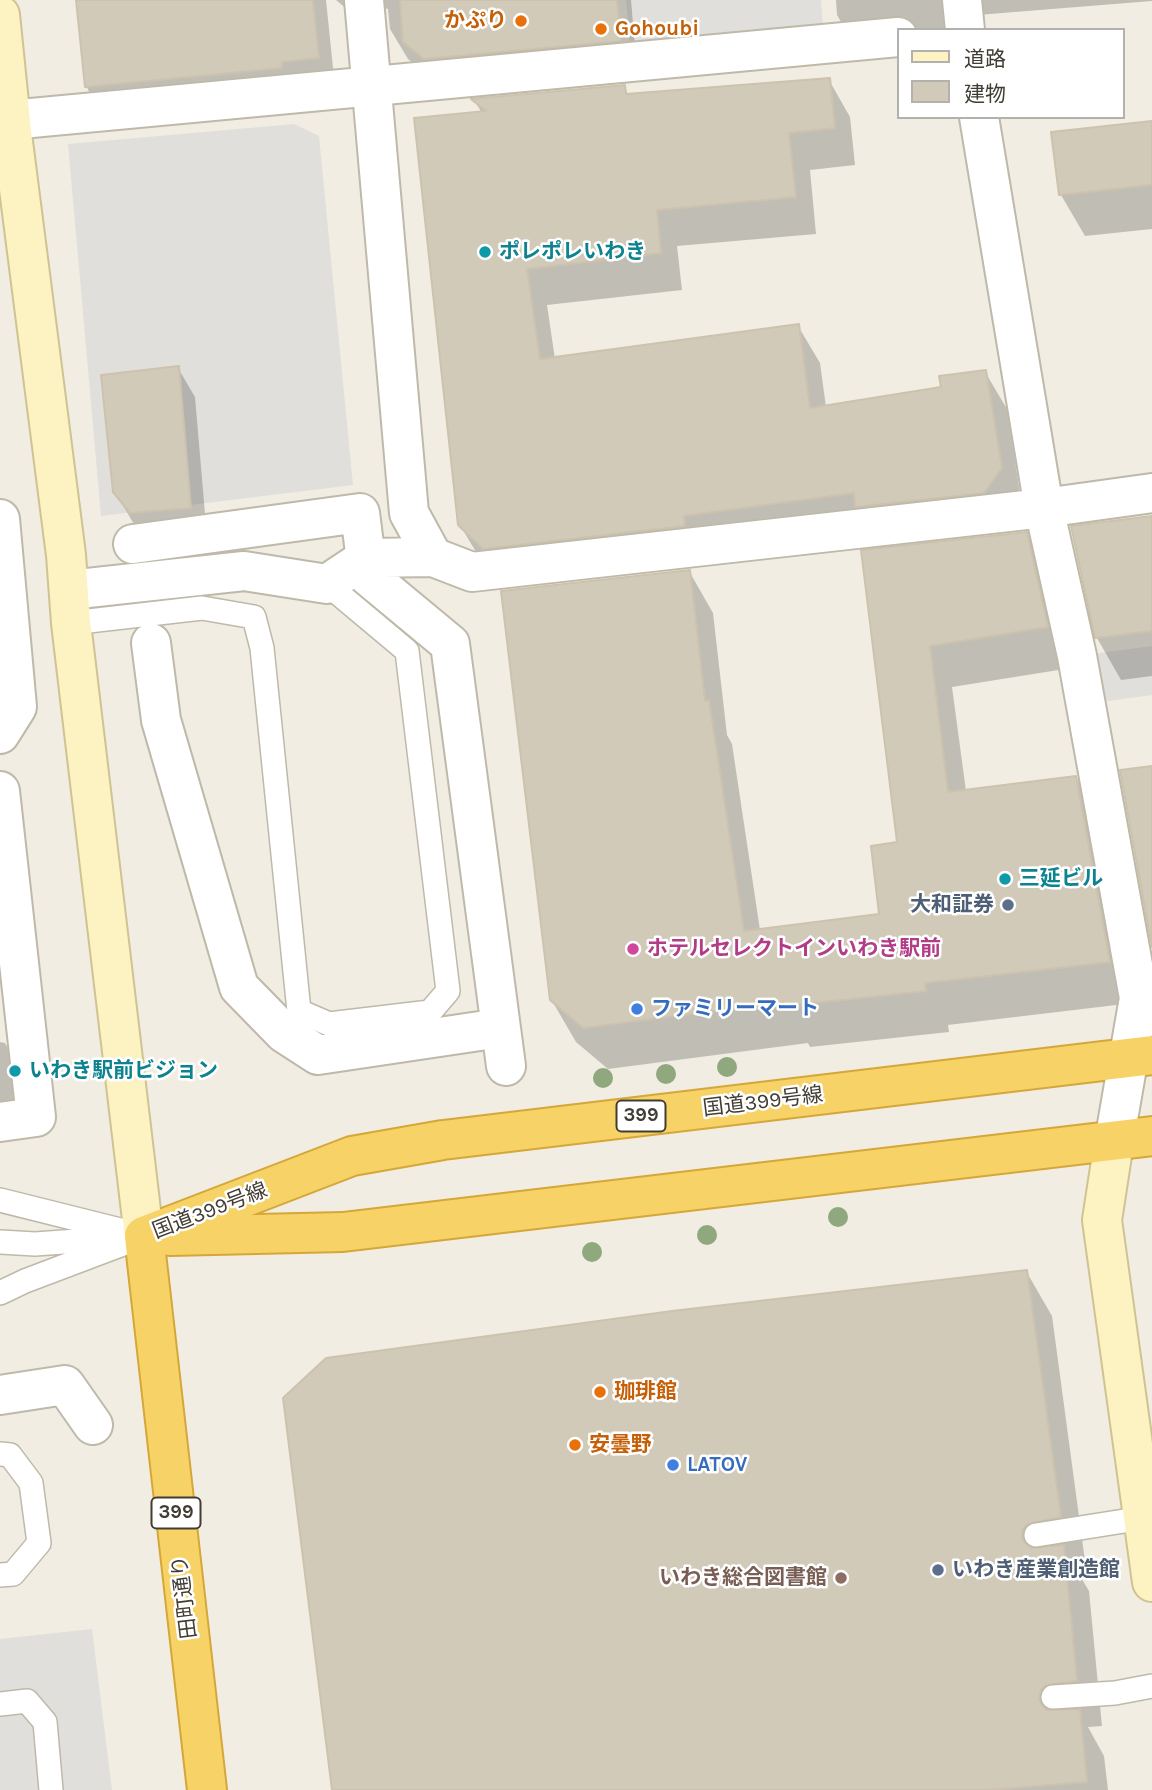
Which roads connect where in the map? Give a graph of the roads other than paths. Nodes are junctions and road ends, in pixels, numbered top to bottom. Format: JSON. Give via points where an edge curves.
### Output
{"nodes":[{"id":1,"x":364,"y":0,"type":"edge"},
{"id":2,"x":962,"y":0,"type":"edge"},
{"id":3,"x":0,"y":15,"type":"edge"},
{"id":4,"x":965,"y":28,"type":"edge"},
{"id":5,"x":897,"y":37,"type":"edge"},
{"id":6,"x":373,"y":86,"type":"junction"},
{"id":7,"x":979,"y":119,"type":"edge"},
{"id":8,"x":8,"y":135,"type":"edge"},
{"id":9,"x":1152,"y":493,"type":"edge"},
{"id":10,"x":1044,"y":508,"type":"junction"},
{"id":11,"x":0,"y":519,"type":"edge"},
{"id":12,"x":133,"y":544,"type":"dead end"},
{"id":13,"x":433,"y":556,"type":"junction"},
{"id":14,"x":366,"y":558,"type":"junction"},
{"id":15,"x":327,"y":584,"type":"junction"},
{"id":16,"x":70,"y":606,"type":"junction"},
{"id":17,"x":151,"y":643,"type":"dead end"},
{"id":18,"x":0,"y":734,"type":"edge"},
{"id":19,"x":0,"y":791,"type":"edge"},
{"id":20,"x":500,"y":1028,"type":"junction"},
{"id":21,"x":1140,"y":1057,"type":"edge"},
{"id":22,"x":506,"y":1066,"type":"dead end"},
{"id":23,"x":0,"y":1122,"type":"edge"},
{"id":24,"x":1152,"y":1136,"type":"edge"},
{"id":25,"x":1114,"y":1142,"type":"junction"},
{"id":26,"x":0,"y":1200,"type":"edge"},
{"id":27,"x":144,"y":1236,"type":"junction"},
{"id":28,"x":0,"y":1242,"type":"edge"},
{"id":29,"x":0,"y":1293,"type":"edge"},
{"id":30,"x":0,"y":1395,"type":"edge"},
{"id":31,"x":93,"y":1425,"type":"dead end"},
{"id":32,"x":0,"y":1454,"type":"edge"},
{"id":33,"x":1143,"y":1518,"type":"junction"},
{"id":34,"x":1036,"y":1535,"type":"dead end"},
{"id":35,"x":0,"y":1575,"type":"edge"},
{"id":36,"x":1152,"y":1582,"type":"edge"},
{"id":37,"x":1152,"y":1686,"type":"edge"},
{"id":38,"x":1053,"y":1697,"type":"dead end"},
{"id":39,"x":0,"y":1704,"type":"edge"},
{"id":40,"x":51,"y":1790,"type":"edge"},
{"id":41,"x":207,"y":1790,"type":"edge"}],
"edges":[{"from":1,"to":6,"type":"street"},
{"from":2,"to":4,"type":"street"},
{"from":3,"to":8,"type":"street"},
{"from":5,"to":6,"type":"street"},
{"from":6,"to":8,"type":"street"},
{"from":6,"to":13,"type":"street","via":[[409,513]]},
{"from":7,"to":10,"type":"street"},
{"from":8,"to":16,"type":"street"},
{"from":9,"to":10,"type":"street"},
{"from":10,"to":13,"type":"street","via":[[472,572]]},
{"from":10,"to":21,"type":"street","via":[[1077,656],[1139,998]]},
{"from":11,"to":18,"type":"street","via":[[17,707]]},
{"from":12,"to":14,"type":"street","via":[[360,513]]},
{"from":13,"to":14,"type":"street"},
{"from":14,"to":15,"type":"street"},
{"from":14,"to":20,"type":"street","via":[[368,576],[450,644]]},
{"from":15,"to":16,"type":"street","via":[[244,571]]},
{"from":15,"to":16,"type":"lane","via":[[407,651],[448,991],[430,1012],[330,1024],[299,1011],[262,648],[254,617],[202,608]]},
{"from":16,"to":27,"type":"street"},
{"from":17,"to":20,"type":"street","via":[[161,720],[239,988],[284,1033],[318,1055]]},
{"from":19,"to":23,"type":"street","via":[[36,1117]]},
{"from":20,"to":22,"type":"street"},
{"from":21,"to":25,"type":"street"},
{"from":21,"to":27,"type":"highway","name":"国道399号線","number":"399","via":[[456,1138],[352,1156]]},
{"from":24,"to":25,"type":"highway","name":"国道399号線"},
{"from":25,"to":27,"type":"highway","name":"国道399号線","via":[[343,1232]]},
{"from":25,"to":33,"type":"street","via":[[1102,1220]]},
{"from":26,"to":27,"type":"lane"},
{"from":27,"to":28,"type":"lane"},
{"from":27,"to":29,"type":"lane"},
{"from":27,"to":41,"type":"highway","name":"田町通り","number":"399"},
{"from":30,"to":31,"type":"street","via":[[65,1385]]},
{"from":32,"to":35,"type":"lane","via":[[10,1455],[31,1482],[39,1543],[13,1574]]},
{"from":33,"to":34,"type":"lane"},
{"from":33,"to":36,"type":"street"},
{"from":37,"to":38,"type":"lane"},
{"from":39,"to":40,"type":"lane","via":[[27,1701],[45,1722]]}]}
